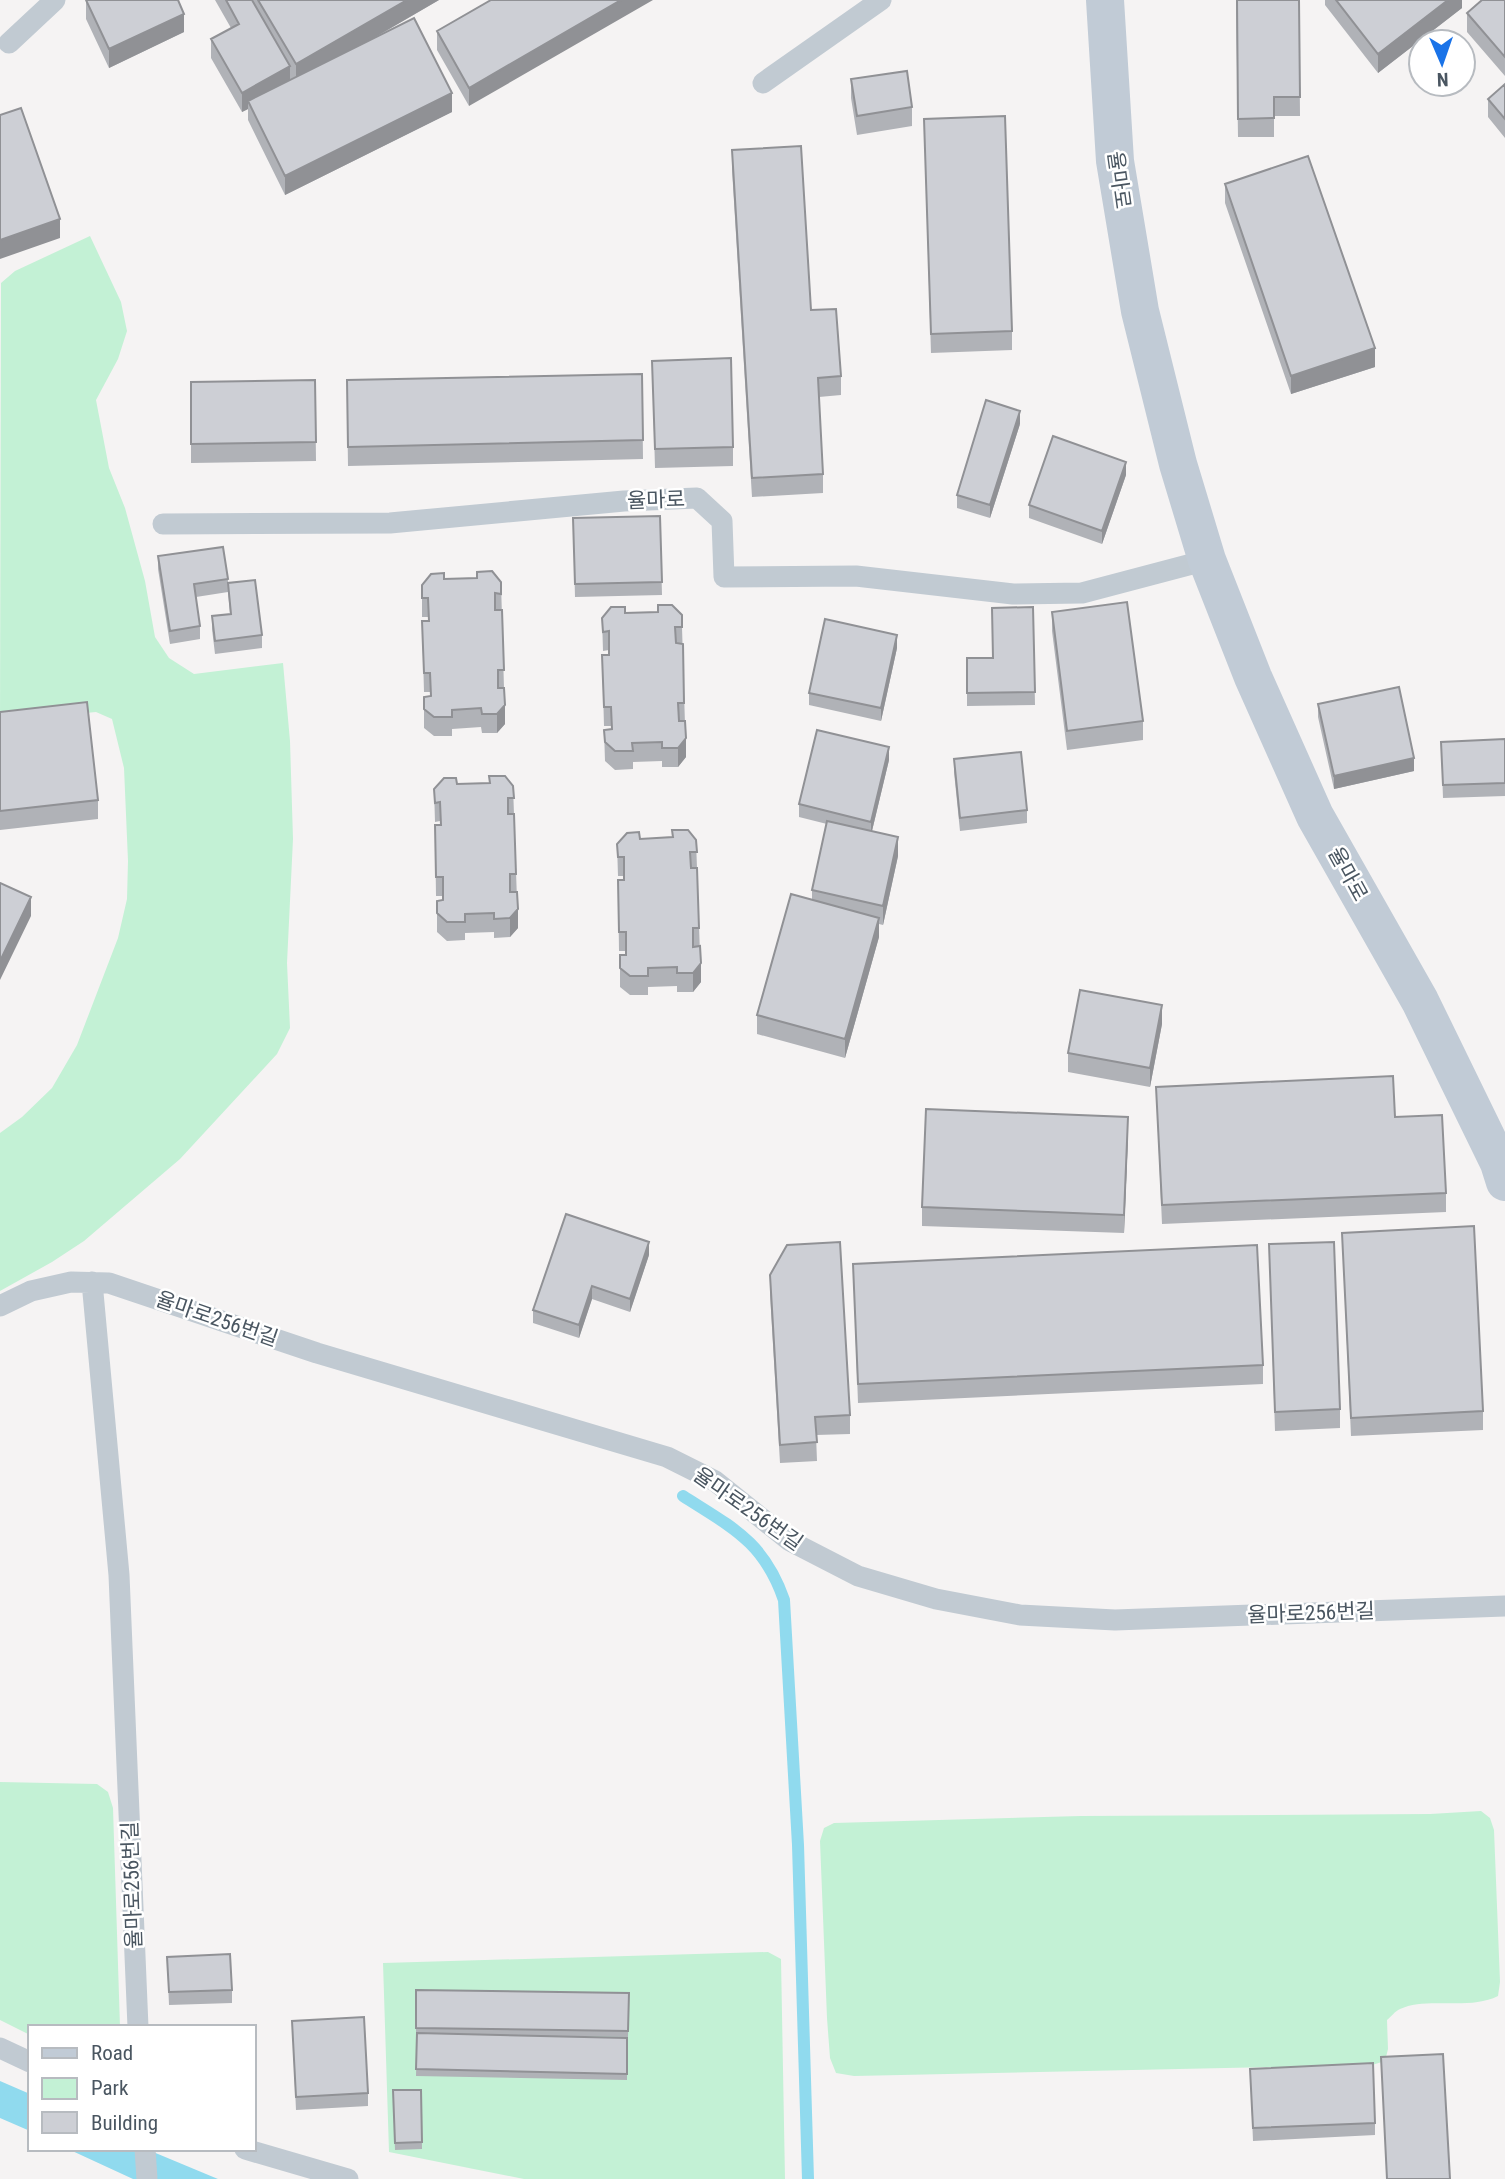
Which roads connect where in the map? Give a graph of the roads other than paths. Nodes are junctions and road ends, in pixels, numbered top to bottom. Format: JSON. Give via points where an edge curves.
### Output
{"nodes":[{"id":1,"x":55,"y":0,"type":"edge"},
{"id":2,"x":881,"y":0,"type":"edge"},
{"id":3,"x":1105,"y":0,"type":"edge"},
{"id":4,"x":9,"y":43,"type":"dead end"},
{"id":5,"x":763,"y":83,"type":"dead end"},
{"id":6,"x":163,"y":524,"type":"dead end"},
{"id":7,"x":1208,"y":560,"type":"junction"},
{"id":8,"x":1505,"y":1182,"type":"edge"},
{"id":9,"x":92,"y":1282,"type":"junction"},
{"id":10,"x":0,"y":1306,"type":"edge"},
{"id":11,"x":1505,"y":1606,"type":"edge"},
{"id":12,"x":138,"y":2025,"type":"edge"},
{"id":13,"x":0,"y":2048,"type":"edge"},
{"id":14,"x":28,"y":2061,"type":"edge"},
{"id":15,"x":145,"y":2151,"type":"edge"},
{"id":16,"x":252,"y":2151,"type":"edge"},
{"id":17,"x":147,"y":2179,"type":"edge"},
{"id":18,"x":348,"y":2179,"type":"edge"}],
"edges":[{"from":1,"to":4,"type":"lane"},
{"from":2,"to":5,"type":"lane"},
{"from":3,"to":7,"type":"street","name":"율마로","via":[[1115,161],[1140,311],[1178,464]]},
{"from":6,"to":7,"type":"lane","name":"율마로","via":[[390,523],[697,498],[722,521],[724,577],[856,576],[1013,594],[1082,593]]},
{"from":7,"to":8,"type":"street","name":"율마로","via":[[1253,677],[1315,816],[1420,1001]]},
{"from":9,"to":10,"type":"lane","name":"율마로256번길","via":[[31,1291]]},
{"from":9,"to":11,"type":"lane","name":"율마로256번길","via":[[110,1283],[317,1353],[667,1457],[715,1481],[801,1547],[858,1576],[936,1599],[1020,1615],[1115,1620]]},
{"from":9,"to":12,"type":"lane","name":"율마로256번길","via":[[119,1576]]},
{"from":13,"to":14,"type":"lane"},
{"from":15,"to":17,"type":"lane"},
{"from":16,"to":18,"type":"lane"}]}
